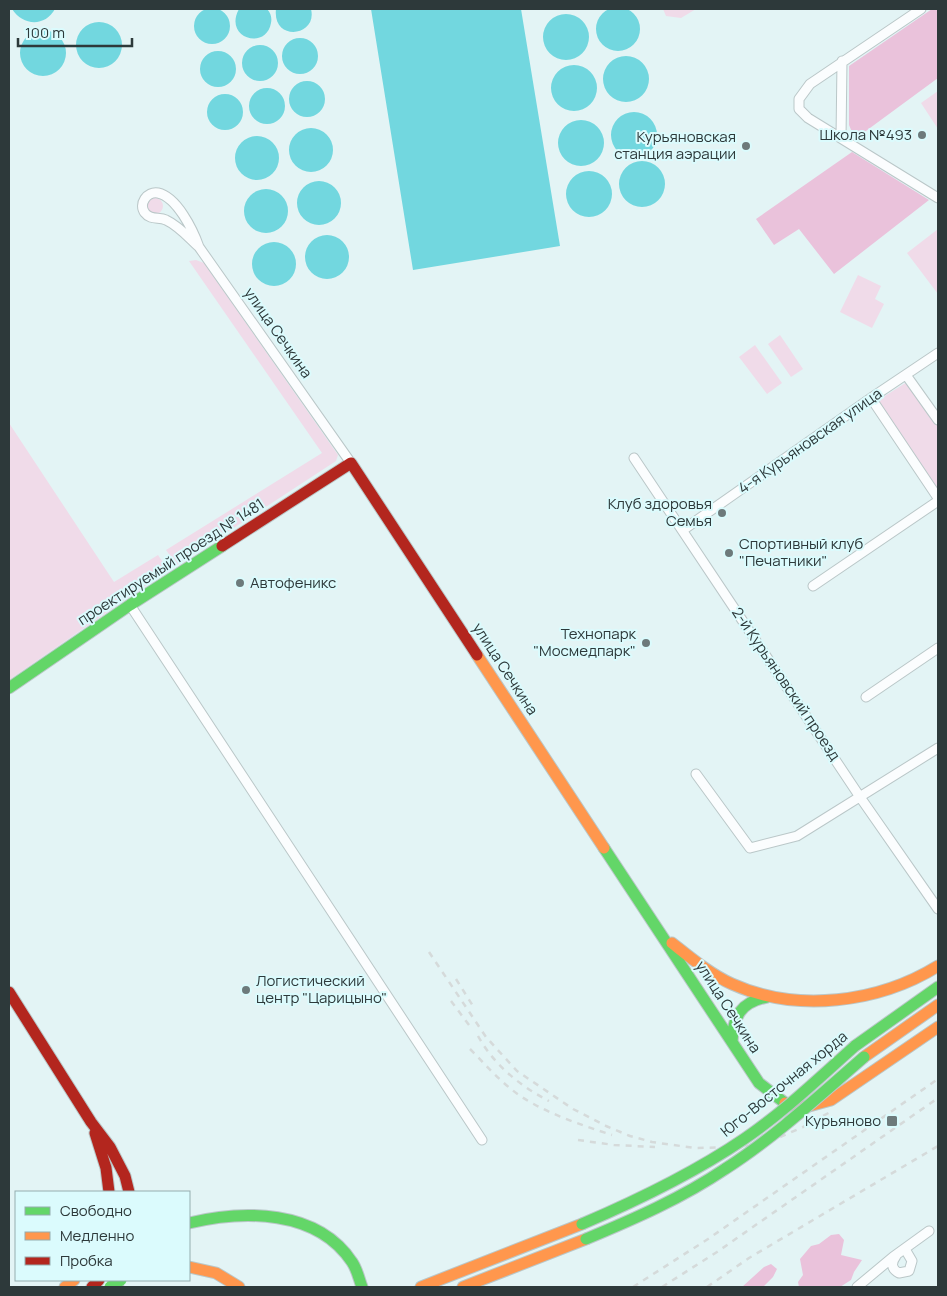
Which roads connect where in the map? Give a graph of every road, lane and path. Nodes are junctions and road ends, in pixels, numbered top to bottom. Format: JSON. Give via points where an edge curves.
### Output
{"nodes":[{"id":1,"x":920,"y":9,"type":"edge"},
{"id":2,"x":842,"y":61,"type":"junction"},
{"id":3,"x":841,"y":138,"type":"junction"},
{"id":4,"x":938,"y":198,"type":"edge"},
{"id":5,"x":199,"y":247,"type":"junction"},
{"id":6,"x":938,"y":353,"type":"edge"},
{"id":7,"x":906,"y":375,"type":"junction"},
{"id":8,"x":871,"y":398,"type":"junction"},
{"id":9,"x":938,"y":420,"type":"edge"},
{"id":10,"x":634,"y":458,"type":"dead end"},
{"id":11,"x":351,"y":463,"type":"junction"},
{"id":12,"x":938,"y":500,"type":"edge"},
{"id":13,"x":683,"y":530,"type":"junction"},
{"id":14,"x":813,"y":586,"type":"dead end"},
{"id":15,"x":130,"y":605,"type":"junction"},
{"id":16,"x":938,"y":648,"type":"edge"},
{"id":17,"x":9,"y":688,"type":"edge"},
{"id":18,"x":866,"y":697,"type":"dead end"},
{"id":19,"x":938,"y":748,"type":"edge"},
{"id":20,"x":696,"y":774,"type":"dead end"},
{"id":21,"x":860,"y":797,"type":"junction"},
{"id":22,"x":938,"y":909,"type":"edge"},
{"id":23,"x":662,"y":936,"type":"junction"},
{"id":24,"x":938,"y":966,"type":"edge"},
{"id":25,"x":938,"y":987,"type":"edge"},
{"id":26,"x":9,"y":992,"type":"edge"},
{"id":27,"x":769,"y":996,"type":"junction"},
{"id":28,"x":938,"y":1005,"type":"edge"},
{"id":29,"x":938,"y":1027,"type":"edge"},
{"id":30,"x":732,"y":1042,"type":"junction"},
{"id":31,"x":91,"y":1122,"type":"junction"},
{"id":32,"x":482,"y":1140,"type":"dead end"},
{"id":33,"x":109,"y":1191,"type":"edge"},
{"id":34,"x":129,"y":1191,"type":"edge"},
{"id":35,"x":190,"y":1223,"type":"edge"},
{"id":36,"x":929,"y":1231,"type":"dead end"},
{"id":37,"x":905,"y":1249,"type":"junction"},
{"id":38,"x":896,"y":1255,"type":"junction"},
{"id":39,"x":193,"y":1267,"type":"edge"},
{"id":40,"x":896,"y":1272,"type":"junction"},
{"id":41,"x":874,"y":1274,"type":"junction"},
{"id":42,"x":239,"y":1287,"type":"edge"},
{"id":43,"x":362,"y":1287,"type":"edge"},
{"id":44,"x":421,"y":1287,"type":"edge"},
{"id":45,"x":463,"y":1287,"type":"edge"},
{"id":46,"x":857,"y":1287,"type":"edge"}],
"edges":[{"from":1,"to":2,"type":"street"},
{"from":2,"to":3,"type":"street"},
{"from":2,"to":3,"type":"street","via":[[810,84],[799,99],[800,109],[808,118]]},
{"from":3,"to":4,"type":"street"},
{"from":5,"to":5,"type":"street","name":"улица Сечкина","via":[[193,229],[165,196],[158,193],[146,196],[143,204],[147,215],[176,225]]},
{"from":5,"to":11,"type":"street","name":"улица Сечкина"},
{"from":6,"to":7,"type":"street","name":"4-я Курьяновская улица"},
{"from":7,"to":8,"type":"street","name":"4-я Курьяновская улица"},
{"from":7,"to":9,"type":"street"},
{"from":8,"to":12,"type":"street"},
{"from":8,"to":13,"type":"street","name":"4-я Курьяновская улица"},
{"from":10,"to":13,"type":"street","name":"2-й Курьяновский проезд"},
{"from":11,"to":15,"type":"street","name":"проектируемый проезд № 1481"},
{"from":11,"to":23,"type":"street","name":"улица Сечкина"},
{"from":12,"to":14,"type":"street"},
{"from":13,"to":21,"type":"street","name":"2-й Курьяновский проезд"},
{"from":15,"to":17,"type":"street","name":"проектируемый проезд № 1481"},
{"from":15,"to":32,"type":"street"},
{"from":16,"to":18,"type":"street"},
{"from":19,"to":21,"type":"street"},
{"from":20,"to":21,"type":"street","via":[[750,848],[797,836]]},
{"from":21,"to":22,"type":"street","name":"2-й Курьяновский проезд"},
{"from":23,"to":27,"type":"street","via":[[732,984]]},
{"from":23,"to":30,"type":"street","name":"улица Сечкина"},
{"from":24,"to":27,"type":"street","via":[[898,987],[872,995],[838,999]]},
{"from":25,"to":44,"type":"street","name":"Юго-Восточная хорда","bridge":true,"via":[[855,1046],[744,1138],[695,1169],[582,1224]]},
{"from":26,"to":31,"type":"street"},
{"from":27,"to":30,"type":"street","via":[[751,1001],[739,1011]]},
{"from":28,"to":45,"type":"street","name":"Юго-Восточная хорда","bridge":true,"via":[[864,1057],[753,1150],[703,1183],[644,1214]]},
{"from":29,"to":30,"type":"street","name":"улица Сечкина","via":[[831,1100],[813,1107],[798,1108],[771,1096]]},
{"from":31,"to":33,"type":"street","via":[[106,1168]]},
{"from":31,"to":34,"type":"street","via":[[110,1147]]},
{"from":35,"to":43,"type":"street","via":[[223,1216],[251,1215],[303,1224],[324,1233],[341,1247],[353,1262]]},
{"from":36,"to":37,"type":"street"},
{"from":37,"to":38,"type":"street"},
{"from":37,"to":40,"type":"street","via":[[912,1262],[911,1268],[906,1273]]},
{"from":38,"to":40,"type":"street","via":[[892,1263]]},
{"from":38,"to":41,"type":"street"},
{"from":39,"to":42,"type":"street","via":[[216,1273]]},
{"from":40,"to":41,"type":"street","via":[[885,1270]]},
{"from":41,"to":46,"type":"street"}]}
